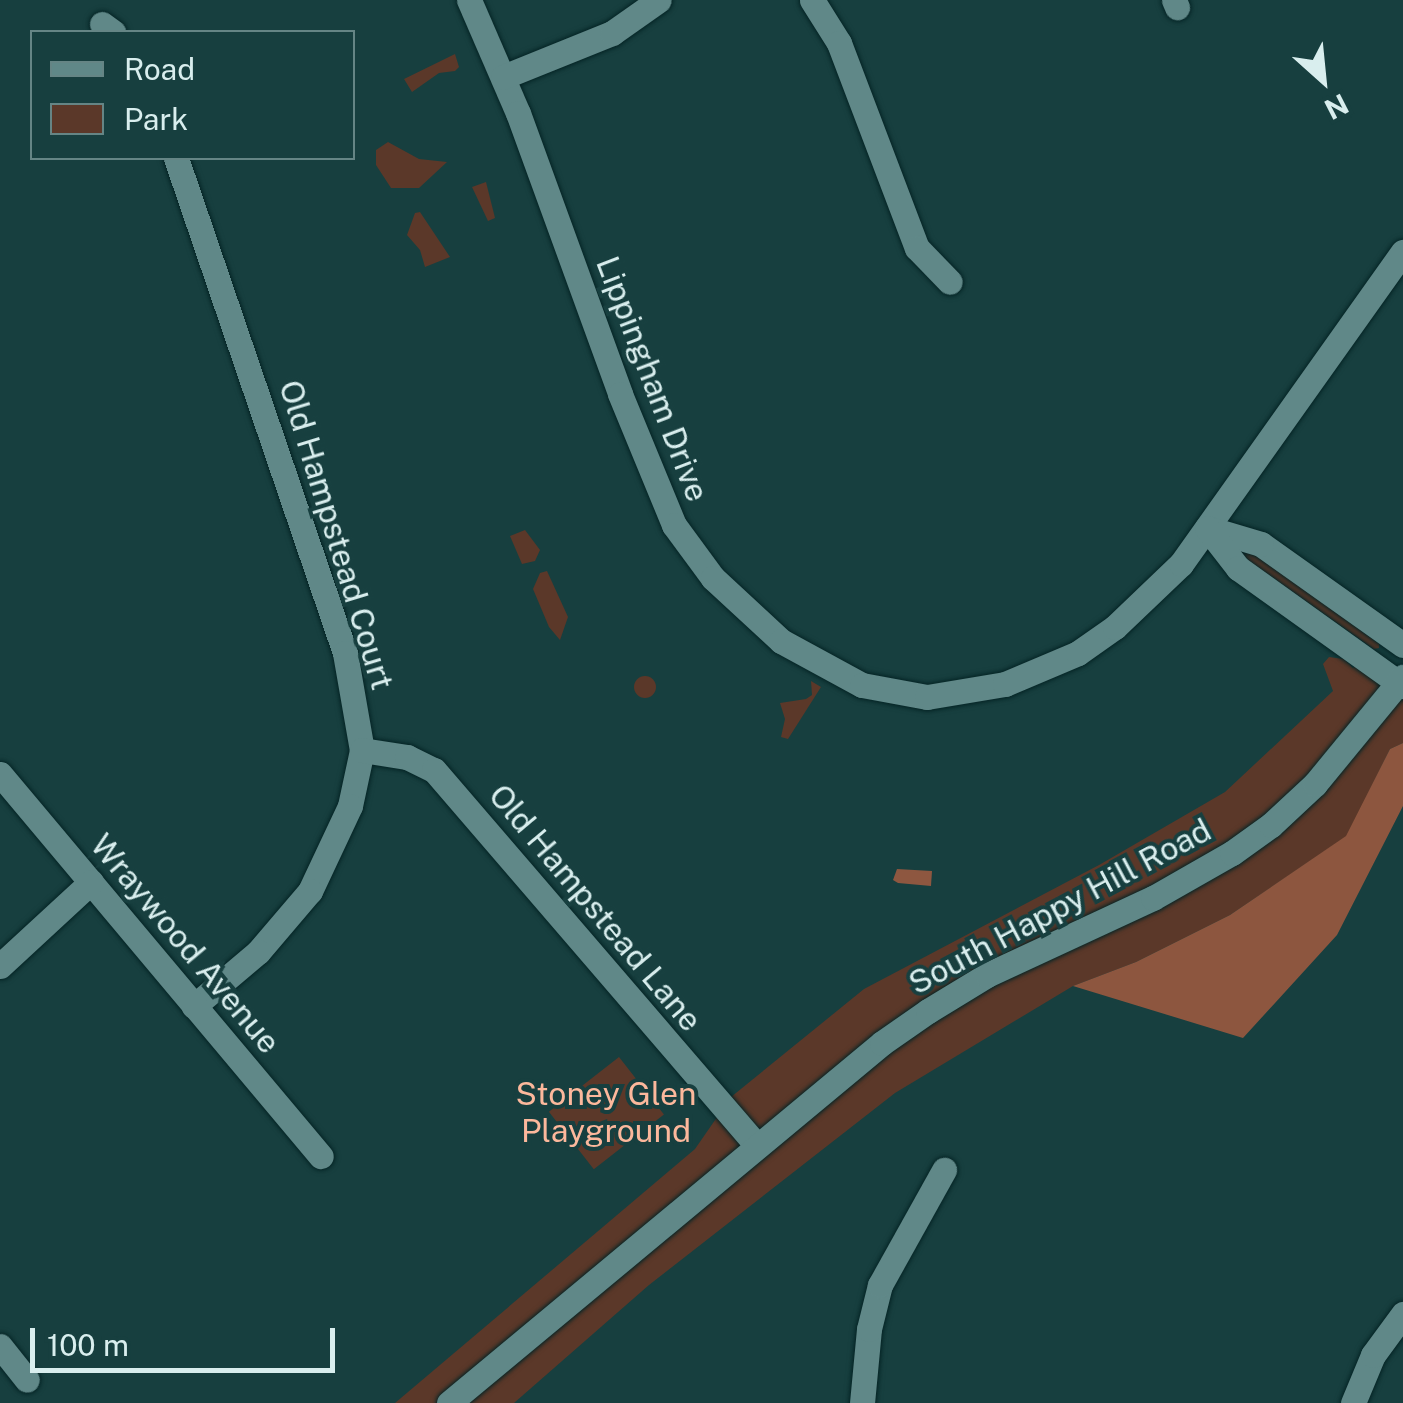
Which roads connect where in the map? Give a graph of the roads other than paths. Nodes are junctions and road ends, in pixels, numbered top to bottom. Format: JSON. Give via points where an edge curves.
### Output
{"nodes":[{"id":1,"x":468,"y":0,"type":"edge"},
{"id":2,"x":659,"y":0,"type":"edge"},
{"id":3,"x":812,"y":0,"type":"edge"},
{"id":4,"x":503,"y":77,"type":"junction"},
{"id":5,"x":177,"y":160,"type":"edge"},
{"id":6,"x":1403,"y":252,"type":"edge"},
{"id":7,"x":950,"y":282,"type":"dead end"},
{"id":8,"x":1207,"y":528,"type":"junction"},
{"id":9,"x":1403,"y":645,"type":"edge"},
{"id":10,"x":1402,"y":682,"type":"edge"},
{"id":11,"x":362,"y":750,"type":"junction"},
{"id":12,"x":0,"y":774,"type":"edge"},
{"id":13,"x":90,"y":882,"type":"junction"},
{"id":14,"x":0,"y":966,"type":"edge"},
{"id":15,"x":194,"y":1006,"type":"junction"},
{"id":16,"x":757,"y":1146,"type":"junction"},
{"id":17,"x":320,"y":1156,"type":"dead end"},
{"id":18,"x":944,"y":1170,"type":"dead end"},
{"id":19,"x":1403,"y":1314,"type":"edge"},
{"id":20,"x":0,"y":1346,"type":"edge"},
{"id":21,"x":27,"y":1380,"type":"dead end"},
{"id":22,"x":449,"y":1403,"type":"edge"},
{"id":23,"x":862,"y":1403,"type":"edge"},
{"id":24,"x":1353,"y":1403,"type":"edge"}],
"edges":[{"from":1,"to":4,"type":"street","name":"Lippingham Drive"},
{"from":2,"to":4,"type":"street","via":[[612,34]]},
{"from":3,"to":7,"type":"street","via":[[839,42],[917,248]]},
{"from":4,"to":8,"type":"street","name":"Lippingham Drive","via":[[674,525],[713,578],[799,654],[849,680],[894,693],[927,696],[1005,684],[1078,653],[1115,627]]},
{"from":5,"to":11,"type":"street","name":"Old Hampstead Court","via":[[344,653]]},
{"from":6,"to":8,"type":"street","name":"Lippingham Drive"},
{"from":8,"to":9,"type":"street","via":[[1261,544]]},
{"from":8,"to":10,"type":"street","via":[[1238,568]]},
{"from":10,"to":16,"type":"street","name":"South Happy Hill Road","via":[[1315,784],[1232,853],[928,1011]]},
{"from":11,"to":15,"type":"street","name":"Old Hampstead Court","via":[[350,806],[310,891],[258,952]]},
{"from":11,"to":16,"type":"street","name":"Old Hampstead Lane","via":[[407,757],[434,770]]},
{"from":12,"to":13,"type":"street","name":"Wraywood Avenue"},
{"from":13,"to":14,"type":"street"},
{"from":13,"to":15,"type":"street","name":"Wraywood Avenue"},
{"from":15,"to":17,"type":"street","name":"Wraywood Avenue"},
{"from":16,"to":22,"type":"street","name":"South Happy Hill Road"},
{"from":18,"to":23,"type":"street","via":[[880,1285]]},
{"from":19,"to":24,"type":"street"},
{"from":20,"to":21,"type":"street"}]}
